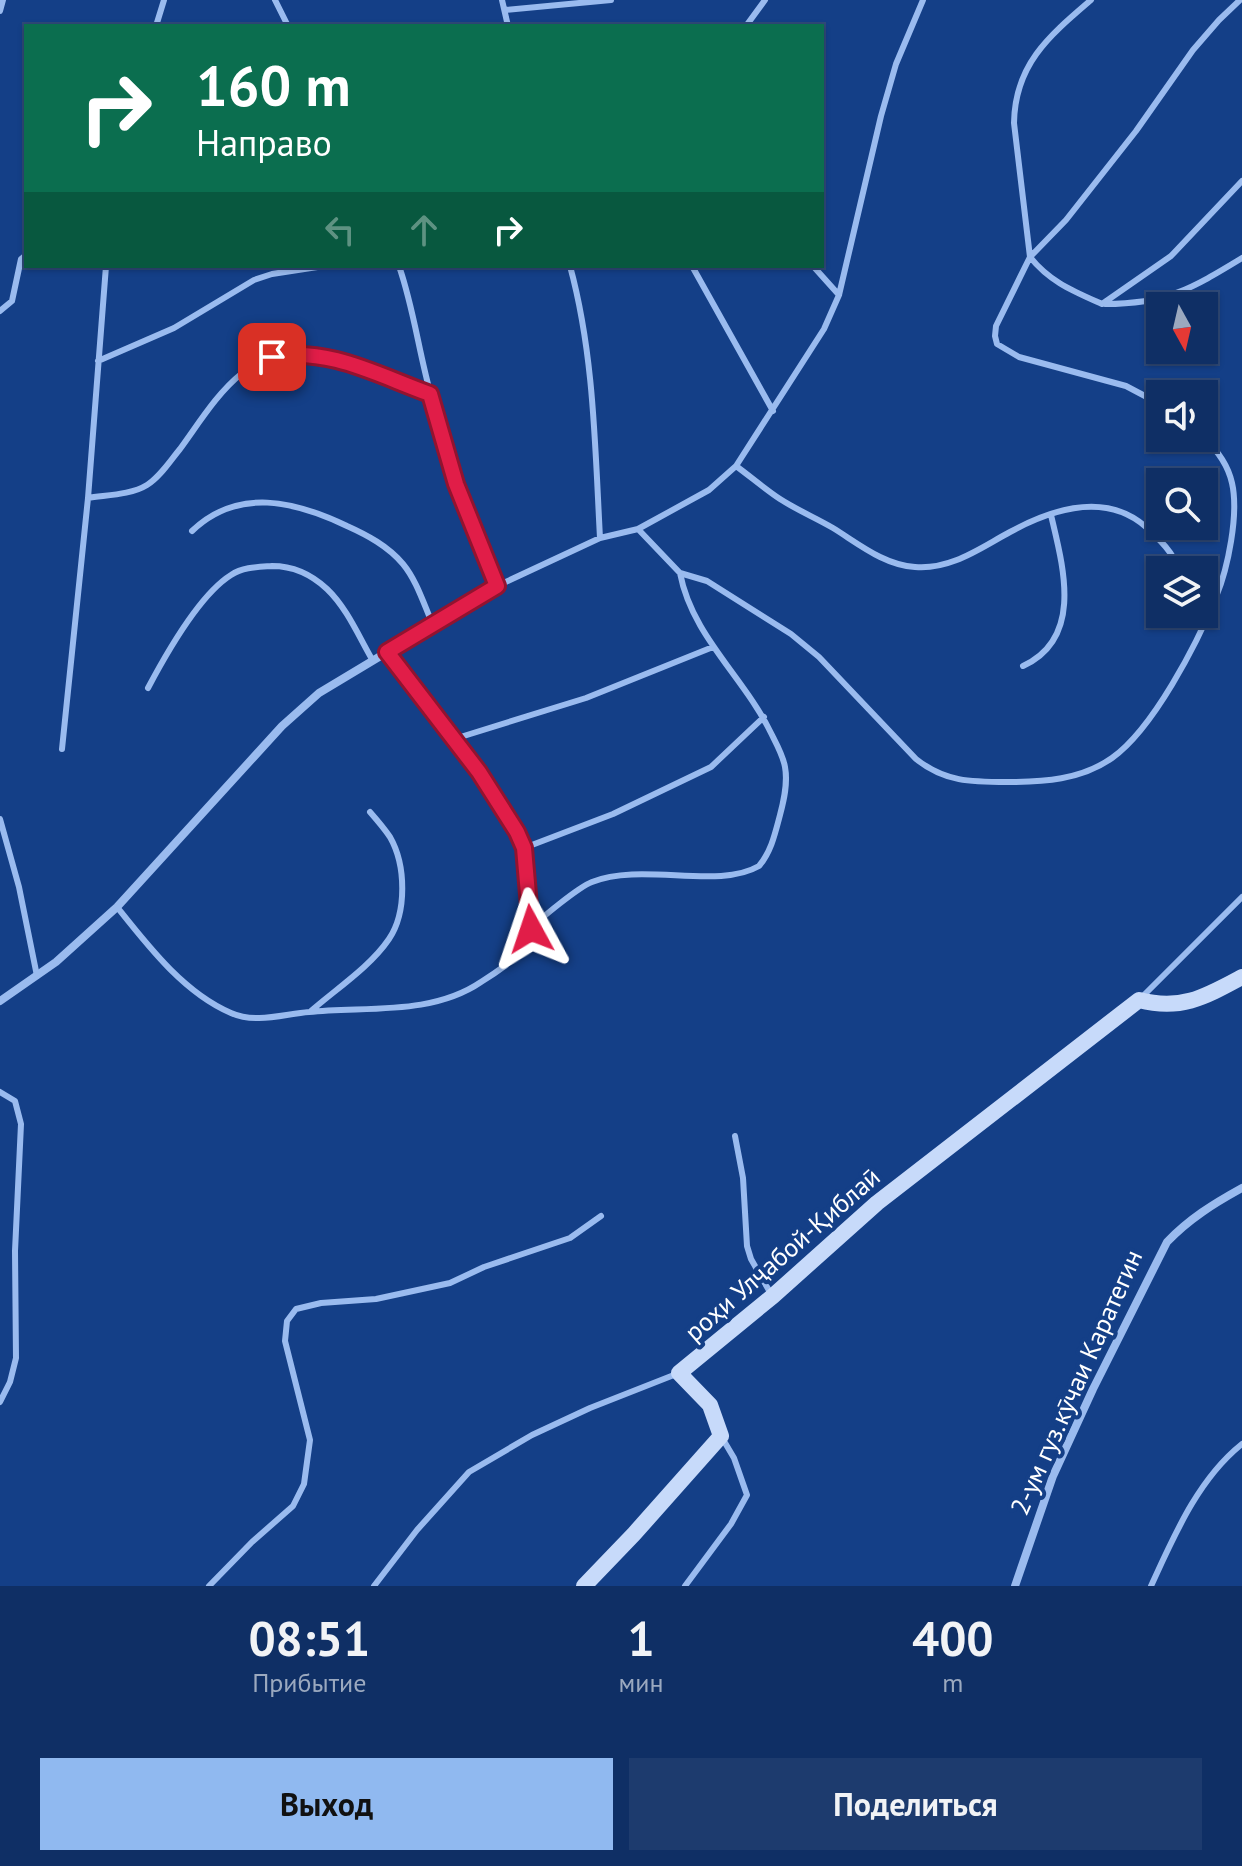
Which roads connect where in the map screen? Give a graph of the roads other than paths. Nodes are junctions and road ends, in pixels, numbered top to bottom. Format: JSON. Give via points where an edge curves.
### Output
{"nodes":[{"id":1,"x":3,"y":0,"type":"edge"},
{"id":2,"x":164,"y":0,"type":"edge"},
{"id":3,"x":275,"y":0,"type":"edge"},
{"id":4,"x":502,"y":0,"type":"edge"},
{"id":5,"x":611,"y":0,"type":"edge"},
{"id":6,"x":765,"y":0,"type":"edge"},
{"id":7,"x":923,"y":0,"type":"edge"},
{"id":8,"x":1091,"y":0,"type":"edge"},
{"id":9,"x":1240,"y":0,"type":"edge"},
{"id":10,"x":505,"y":10,"type":"junction"},
{"id":11,"x":0,"y":11,"type":"edge"},
{"id":12,"x":157,"y":24,"type":"edge"},
{"id":13,"x":287,"y":24,"type":"edge"},
{"id":14,"x":508,"y":24,"type":"edge"},
{"id":15,"x":747,"y":24,"type":"edge"},
{"id":16,"x":1242,"y":181,"type":"edge"},
{"id":17,"x":24,"y":257,"type":"edge"},
{"id":18,"x":1030,"y":257,"type":"junction"},
{"id":19,"x":1242,"y":258,"type":"edge"},
{"id":20,"x":106,"y":268,"type":"edge"},
{"id":21,"x":311,"y":268,"type":"edge"},
{"id":22,"x":400,"y":268,"type":"edge"},
{"id":23,"x":570,"y":268,"type":"edge"},
{"id":24,"x":693,"y":268,"type":"edge"},
{"id":25,"x":815,"y":268,"type":"edge"},
{"id":26,"x":839,"y":295,"type":"junction"},
{"id":27,"x":1102,"y":304,"type":"junction"},
{"id":28,"x":0,"y":311,"type":"edge"},
{"id":29,"x":98,"y":361,"type":"junction"},
{"id":30,"x":430,"y":394,"type":"junction"},
{"id":31,"x":1146,"y":397,"type":"edge"},
{"id":32,"x":773,"y":411,"type":"junction"},
{"id":33,"x":1215,"y":452,"type":"edge"},
{"id":34,"x":736,"y":466,"type":"junction"},
{"id":35,"x":88,"y":498,"type":"junction"},
{"id":36,"x":1051,"y":515,"type":"junction"},
{"id":37,"x":638,"y":529,"type":"junction"},
{"id":38,"x":192,"y":531,"type":"dead end"},
{"id":39,"x":600,"y":538,"type":"junction"},
{"id":40,"x":1172,"y":556,"type":"edge"},
{"id":41,"x":680,"y":573,"type":"junction"},
{"id":42,"x":497,"y":586,"type":"junction"},
{"id":43,"x":1218,"y":591,"type":"edge"},
{"id":44,"x":433,"y":625,"type":"junction"},
{"id":45,"x":1201,"y":628,"type":"edge"},
{"id":46,"x":713,"y":647,"type":"junction"},
{"id":47,"x":387,"y":652,"type":"junction"},
{"id":48,"x":373,"y":661,"type":"junction"},
{"id":49,"x":1023,"y":666,"type":"dead end"},
{"id":50,"x":148,"y":688,"type":"dead end"},
{"id":51,"x":764,"y":717,"type":"junction"},
{"id":52,"x":454,"y":739,"type":"junction"},
{"id":53,"x":62,"y":749,"type":"dead end"},
{"id":54,"x":370,"y":812,"type":"dead end"},
{"id":55,"x":0,"y":819,"type":"edge"},
{"id":56,"x":524,"y":848,"type":"junction"},
{"id":57,"x":1242,"y":897,"type":"edge"},
{"id":58,"x":117,"y":907,"type":"junction"},
{"id":59,"x":531,"y":929,"type":"junction"},
{"id":60,"x":37,"y":976,"type":"junction"},
{"id":61,"x":1242,"y":977,"type":"edge"},
{"id":62,"x":1139,"y":1000,"type":"junction"},
{"id":63,"x":0,"y":1001,"type":"edge"},
{"id":64,"x":311,"y":1011,"type":"junction"},
{"id":65,"x":0,"y":1092,"type":"edge"},
{"id":66,"x":735,"y":1136,"type":"dead end"},
{"id":67,"x":1242,"y":1188,"type":"edge"},
{"id":68,"x":601,"y":1216,"type":"dead end"},
{"id":69,"x":773,"y":1296,"type":"junction"},
{"id":70,"x":679,"y":1373,"type":"junction"},
{"id":71,"x":0,"y":1402,"type":"edge"},
{"id":72,"x":721,"y":1436,"type":"junction"},
{"id":73,"x":1242,"y":1444,"type":"edge"},
{"id":74,"x":209,"y":1586,"type":"edge"},
{"id":75,"x":374,"y":1586,"type":"edge"},
{"id":76,"x":584,"y":1586,"type":"edge"},
{"id":77,"x":685,"y":1586,"type":"edge"},
{"id":78,"x":1015,"y":1586,"type":"edge"},
{"id":79,"x":1151,"y":1586,"type":"edge"}],
"edges":[{"from":1,"to":11,"type":"lane"},
{"from":2,"to":12,"type":"lane"},
{"from":3,"to":13,"type":"lane"},
{"from":4,"to":10,"type":"lane"},
{"from":5,"to":10,"type":"lane"},
{"from":6,"to":15,"type":"lane"},
{"from":7,"to":26,"type":"lane","via":[[881,116]]},
{"from":8,"to":18,"type":"lane","via":[[1041,45],[1014,101]]},
{"from":9,"to":18,"type":"lane","via":[[1193,50],[1066,220]]},
{"from":10,"to":14,"type":"lane"},
{"from":16,"to":27,"type":"lane","via":[[1171,256]]},
{"from":17,"to":28,"type":"lane","via":[[12,301]]},
{"from":18,"to":27,"type":"lane","via":[[1056,283]]},
{"from":18,"to":31,"type":"lane","via":[[995,332],[997,344],[1019,357],[1126,386]]},
{"from":19,"to":27,"type":"lane","via":[[1172,297]]},
{"from":20,"to":29,"type":"lane"},
{"from":21,"to":29,"type":"lane","via":[[254,280],[174,328]]},
{"from":22,"to":30,"type":"lane"},
{"from":23,"to":39,"type":"lane","via":[[589,362]]},
{"from":24,"to":32,"type":"lane"},
{"from":25,"to":26,"type":"lane"},
{"from":26,"to":32,"type":"lane"},
{"from":29,"to":35,"type":"lane"},
{"from":30,"to":35,"type":"lane","via":[[315,354],[272,357],[255,363],[219,393],[150,483]]},
{"from":30,"to":42,"type":"lane","via":[[456,484]]},
{"from":32,"to":34,"type":"lane"},
{"from":33,"to":43,"type":"lane","via":[[1233,484],[1228,552]]},
{"from":34,"to":36,"type":"lane","via":[[780,499],[875,554],[910,567],[954,562]]},
{"from":34,"to":37,"type":"lane","via":[[709,490]]},
{"from":35,"to":53,"type":"lane"},
{"from":36,"to":40,"type":"lane","via":[[1077,507],[1115,509],[1136,518]]},
{"from":36,"to":49,"type":"lane","via":[[1064,572],[1063,611],[1053,643]]},
{"from":37,"to":39,"type":"lane"},
{"from":37,"to":41,"type":"lane"},
{"from":38,"to":44,"type":"lane","via":[[232,506],[279,503],[320,513],[366,535],[403,564]]},
{"from":39,"to":42,"type":"lane"},
{"from":41,"to":45,"type":"lane","via":[[707,581],[791,634],[916,759],[945,778],[1034,782],[1095,768],[1133,741],[1156,711]]},
{"from":41,"to":46,"type":"lane","via":[[688,606]]},
{"from":42,"to":44,"type":"street"},
{"from":44,"to":47,"type":"street"},
{"from":46,"to":51,"type":"lane"},
{"from":46,"to":52,"type":"lane","via":[[586,698]]},
{"from":47,"to":48,"type":"street"},
{"from":47,"to":52,"type":"lane"},
{"from":48,"to":50,"type":"lane","via":[[339,603],[304,571],[245,568],[231,574],[199,608]]},
{"from":48,"to":58,"type":"street","via":[[319,693],[282,726]]},
{"from":51,"to":56,"type":"lane","via":[[711,767],[613,814]]},
{"from":51,"to":59,"type":"lane","via":[[785,763],[786,778],[774,837],[759,866],[733,874],[607,877],[584,885]]},
{"from":52,"to":56,"type":"lane"},
{"from":54,"to":64,"type":"lane","via":[[388,834],[398,860],[397,921],[379,951]]},
{"from":55,"to":60,"type":"lane"},
{"from":56,"to":59,"type":"lane"},
{"from":57,"to":62,"type":"lane"},
{"from":58,"to":60,"type":"street"},
{"from":58,"to":64,"type":"lane","via":[[188,986],[217,1006],[255,1018]]},
{"from":59,"to":64,"type":"lane","via":[[507,964],[450,996],[383,1009]]},
{"from":60,"to":63,"type":"street"},
{"from":61,"to":62,"type":"street","via":[[1174,1006]]},
{"from":62,"to":69,"type":"street","name":"роҳи Улҷабой-Қиблаӣ","via":[[877,1203]]},
{"from":65,"to":71,"type":"lane","via":[[15,1101],[21,1124],[16,1358]]},
{"from":66,"to":69,"type":"lane","via":[[747,1246]]},
{"from":67,"to":78,"type":"street","name":"2-ум гуз.кӯчаи Каратегин","via":[[1197,1215],[1167,1242],[1053,1476]]},
{"from":68,"to":74,"type":"lane","via":[[570,1238],[450,1283],[296,1309],[287,1321],[285,1341],[310,1440],[304,1484],[293,1506]]},
{"from":69,"to":70,"type":"street","name":"роҳи Улҷабой-Қиблаӣ"},
{"from":70,"to":72,"type":"street","name":"роҳи Улҷабой-Қиблаӣ","via":[[710,1405]]},
{"from":70,"to":75,"type":"lane","via":[[532,1435],[469,1472]]},
{"from":72,"to":76,"type":"street"},
{"from":72,"to":77,"type":"lane","via":[[746,1486],[747,1499]]},
{"from":73,"to":79,"type":"lane","via":[[1194,1500]]}]}
